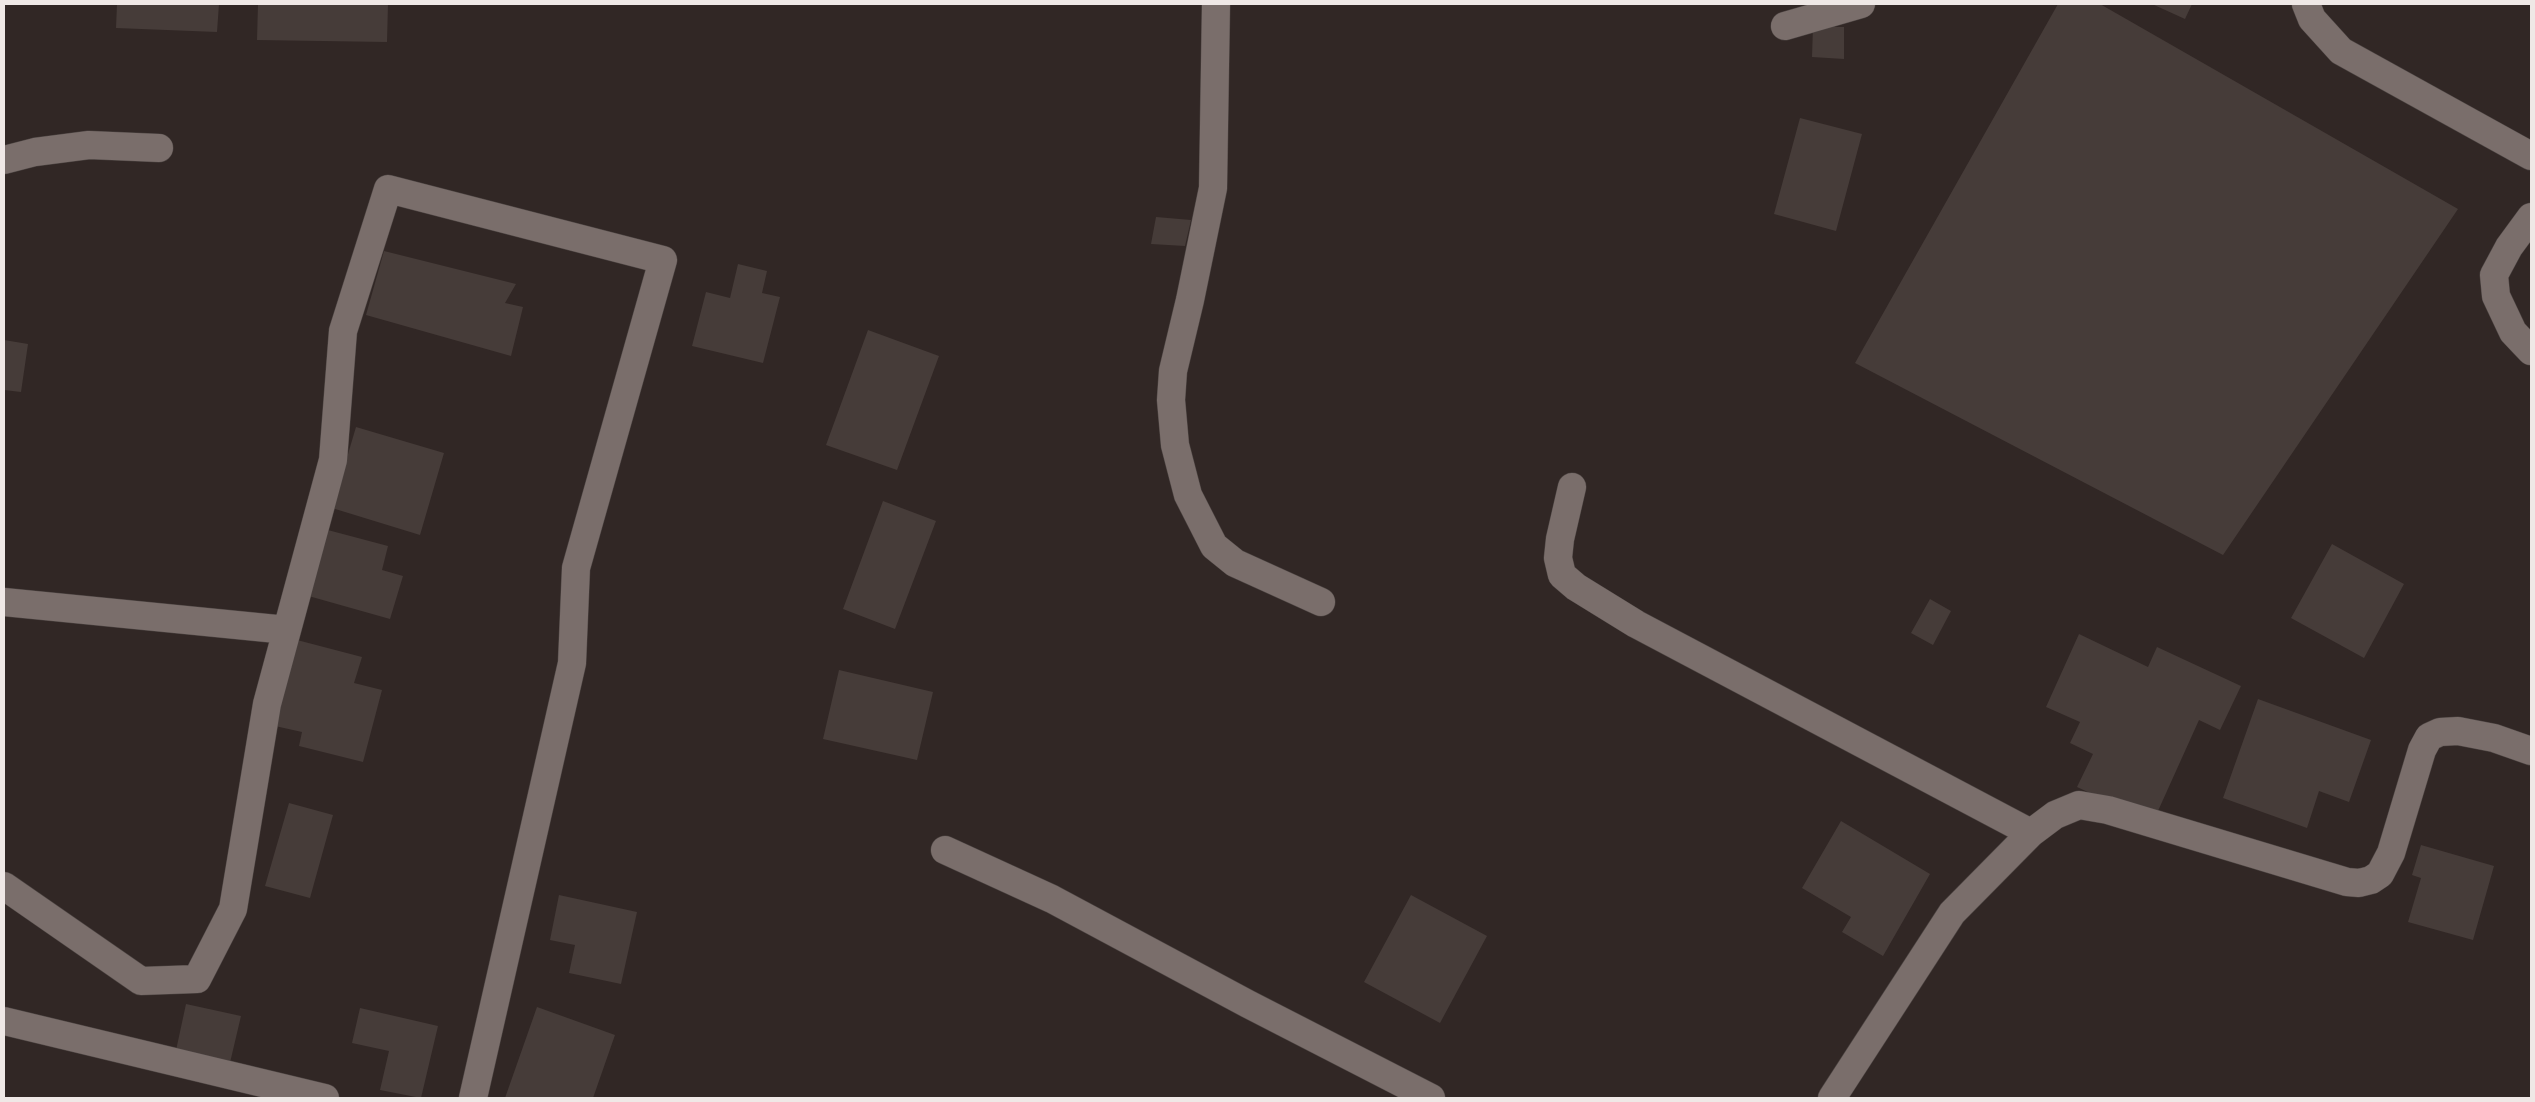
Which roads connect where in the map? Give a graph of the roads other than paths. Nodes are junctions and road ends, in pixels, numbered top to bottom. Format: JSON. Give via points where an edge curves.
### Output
{"nodes":[{"id":1,"x":1216,"y":4,"type":"edge"},
{"id":2,"x":1861,"y":4,"type":"edge"},
{"id":3,"x":2306,"y":4,"type":"edge"},
{"id":4,"x":1785,"y":26,"type":"dead end"},
{"id":5,"x":159,"y":148,"type":"dead end"},
{"id":6,"x":2531,"y":156,"type":"edge"},
{"id":7,"x":4,"y":160,"type":"edge"},
{"id":8,"x":2531,"y":216,"type":"edge"},
{"id":9,"x":2531,"y":351,"type":"edge"},
{"id":10,"x":1572,"y":487,"type":"dead end"},
{"id":11,"x":4,"y":602,"type":"edge"},
{"id":12,"x":1321,"y":602,"type":"dead end"},
{"id":13,"x":287,"y":630,"type":"junction"},
{"id":14,"x":2531,"y":751,"type":"edge"},
{"id":15,"x":2031,"y":833,"type":"junction"},
{"id":16,"x":945,"y":850,"type":"dead end"},
{"id":17,"x":4,"y":886,"type":"edge"},
{"id":18,"x":4,"y":1021,"type":"edge"},
{"id":19,"x":325,"y":1098,"type":"edge"},
{"id":20,"x":472,"y":1098,"type":"edge"},
{"id":21,"x":1431,"y":1098,"type":"edge"},
{"id":22,"x":1832,"y":1098,"type":"edge"}],
"edges":[{"from":1,"to":12,"type":"street","via":[[1213,188],[1173,371],[1171,400],[1175,445],[1188,495],[1214,546],[1235,563]]},
{"from":2,"to":4,"type":"street"},
{"from":3,"to":6,"type":"street","via":[[2312,18],[2340,51]]},
{"from":5,"to":7,"type":"street","via":[[89,145]]},
{"from":8,"to":9,"type":"street","via":[[2494,275],[2496,296],[2509,323]]},
{"from":10,"to":15,"type":"street","via":[[1558,558],[1562,575],[1576,587],[1636,624]]},
{"from":11,"to":13,"type":"street"},
{"from":13,"to":17,"type":"street","via":[[267,704],[233,909],[197,979],[141,981]]},
{"from":13,"to":20,"type":"street","via":[[333,460],[343,331],[388,189],[663,260],[576,568],[572,663]]},
{"from":14,"to":15,"type":"street","via":[[2494,738],[2458,731],[2440,732],[2429,737],[2387,860],[2380,874],[2359,883],[2108,810],[2079,805],[2055,815]]},
{"from":15,"to":22,"type":"street","via":[[1952,913]]},
{"from":16,"to":21,"type":"street","via":[[1052,899]]},
{"from":18,"to":19,"type":"street"}]}
